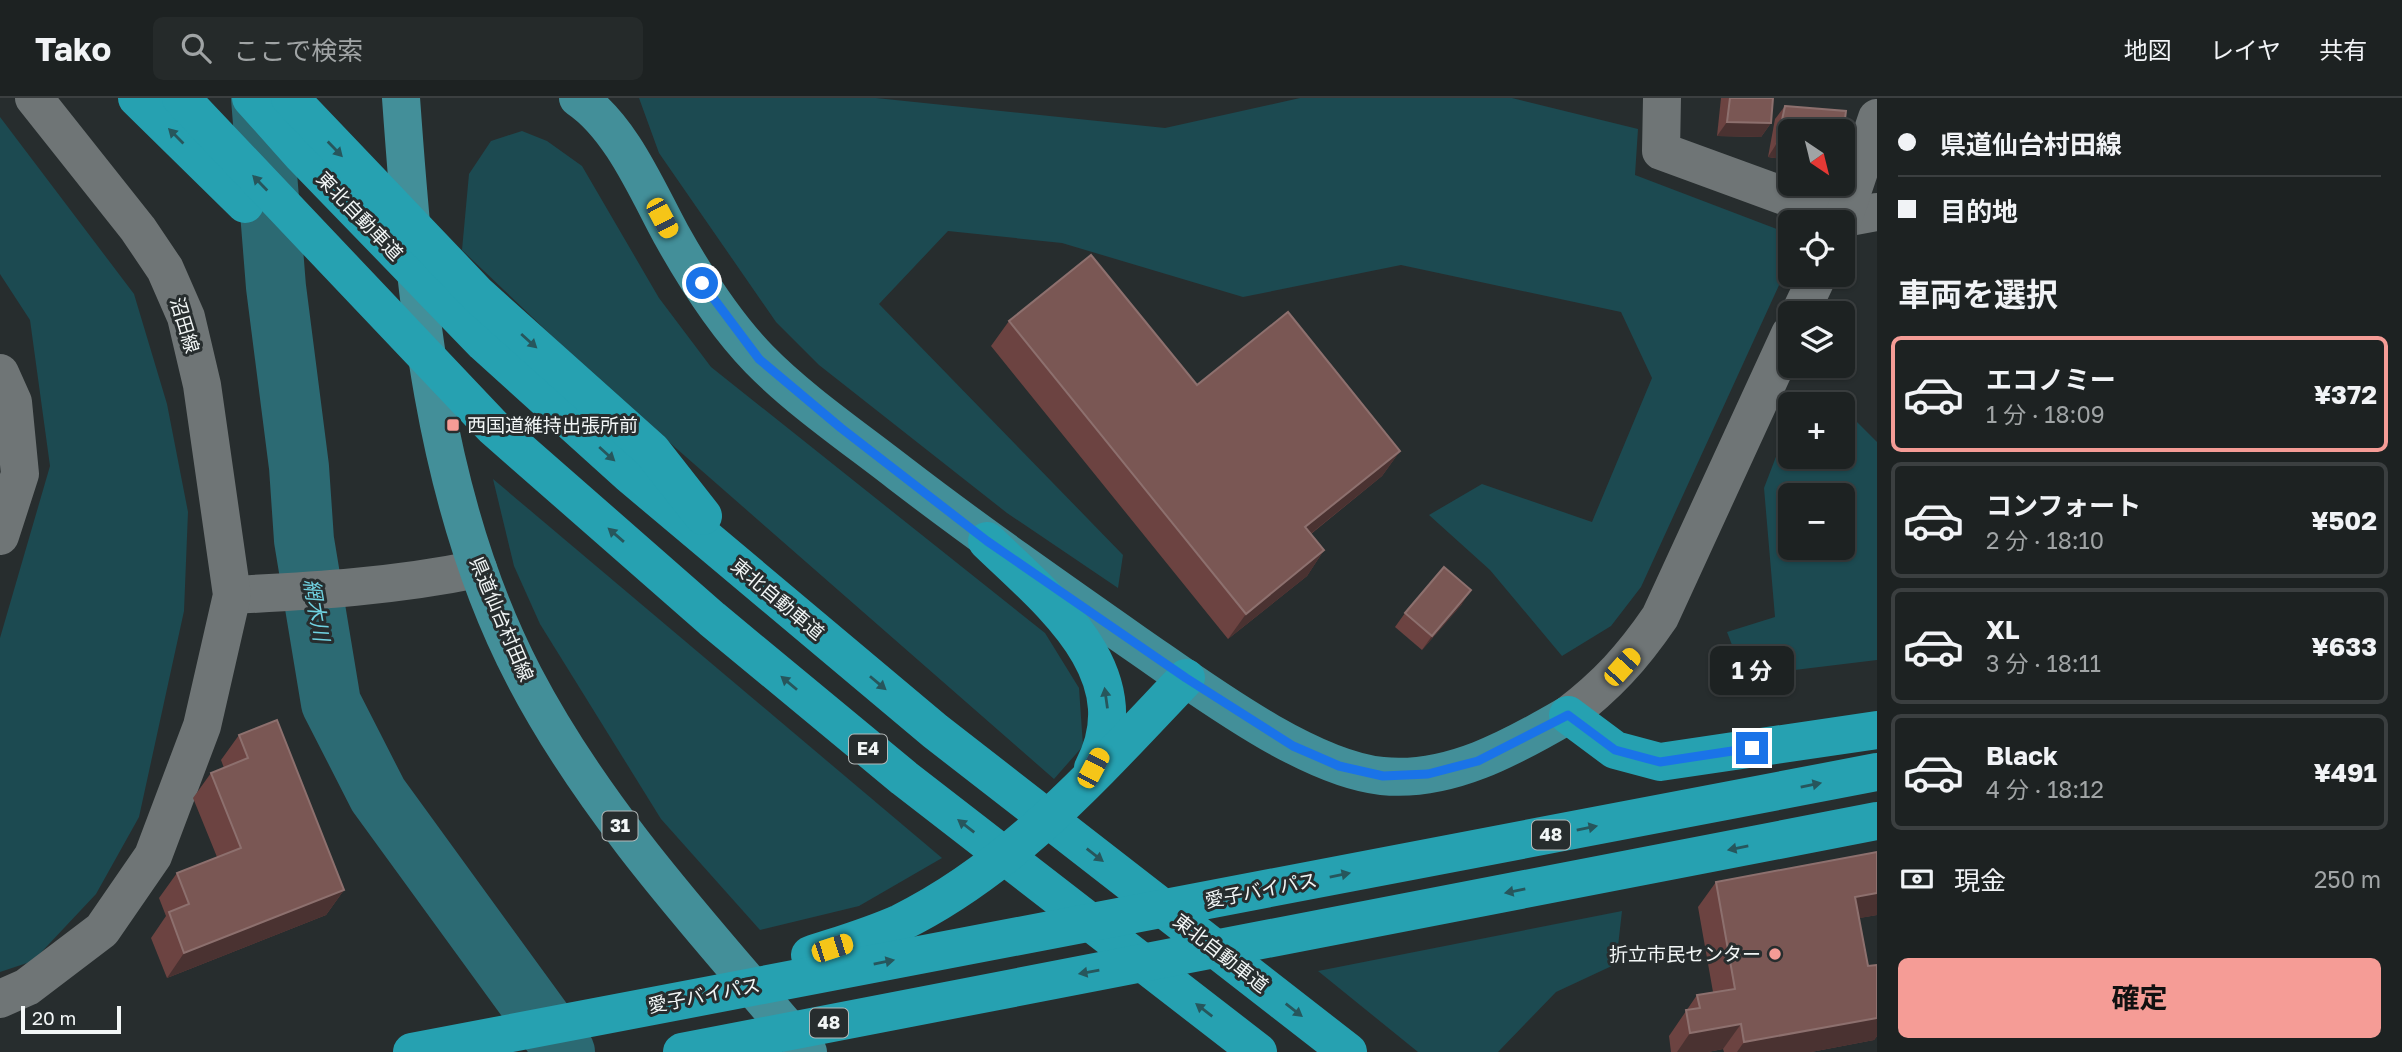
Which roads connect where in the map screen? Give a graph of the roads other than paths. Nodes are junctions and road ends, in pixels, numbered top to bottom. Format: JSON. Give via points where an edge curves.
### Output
{"nodes":[{"id":1,"x":34,"y":98,"type":"edge"},
{"id":2,"x":137,"y":98,"type":"edge"},
{"id":3,"x":181,"y":98,"type":"edge"},
{"id":4,"x":251,"y":98,"type":"edge"},
{"id":5,"x":290,"y":98,"type":"edge"},
{"id":6,"x":401,"y":98,"type":"edge"},
{"id":7,"x":578,"y":98,"type":"edge"},
{"id":8,"x":1662,"y":98,"type":"edge"},
{"id":9,"x":1877,"y":118,"type":"edge"},
{"id":10,"x":1834,"y":210,"type":"edge"},
{"id":11,"x":1855,"y":213,"type":"edge"},
{"id":12,"x":1778,"y":360,"type":"edge"},
{"id":13,"x":0,"y":373,"type":"edge"},
{"id":14,"x":493,"y":427,"type":"junction"},
{"id":15,"x":0,"y":536,"type":"edge"},
{"id":16,"x":987,"y":541,"type":"junction"},
{"id":17,"x":478,"y":569,"type":"junction"},
{"id":18,"x":751,"y":577,"type":"junction"},
{"id":19,"x":232,"y":595,"type":"junction"},
{"id":20,"x":1186,"y":678,"type":"junction"},
{"id":21,"x":1568,"y":715,"type":"junction"},
{"id":22,"x":1877,"y":730,"type":"edge"},
{"id":23,"x":1877,"y":772,"type":"edge"},
{"id":24,"x":1083,"y":785,"type":"junction"},
{"id":25,"x":1877,"y":821,"type":"edge"},
{"id":26,"x":975,"y":993,"type":"junction"},
{"id":27,"x":0,"y":999,"type":"edge"},
{"id":28,"x":564,"y":1022,"type":"junction"},
{"id":29,"x":480,"y":1039,"type":"junction"},
{"id":30,"x":397,"y":1052,"type":"edge"},
{"id":31,"x":412,"y":1052,"type":"edge"},
{"id":32,"x":682,"y":1052,"type":"edge"},
{"id":33,"x":783,"y":1052,"type":"edge"},
{"id":34,"x":808,"y":1052,"type":"edge"},
{"id":35,"x":1258,"y":1052,"type":"edge"},
{"id":36,"x":1348,"y":1052,"type":"edge"}],
"edges":[{"from":1,"to":19,"type":"street","name":"沼田線","via":[[138,229],[165,269],[186,317],[202,385]]},
{"from":14,"to":2,"type":"highway","one_way":true,"via":[[317,275]]},
{"from":14,"to":3,"type":"highway","one_way":true},
{"from":4,"to":18,"type":"highway","name":"東北自動車道","one_way":true,"via":[[484,343]]},
{"from":5,"to":18,"type":"highway","one_way":true,"via":[[478,295],[652,451]]},
{"from":6,"to":17,"type":"main road","name":"県道仙台村田線","number":"31","via":[[424,338],[445,447]]},
{"from":7,"to":16,"type":"main road","via":[[632,161],[680,249],[759,359]]},
{"from":8,"to":10,"type":"street","via":[[1661,151]]},
{"from":9,"to":11,"type":"street"},
{"from":12,"to":21,"type":"street","via":[[1660,617],[1607,685]]},
{"from":13,"to":15,"type":"street","via":[[13,402],[20,474]]},
{"from":35,"to":14,"type":"highway","number":"E4","one_way":true,"via":[[904,778],[712,619]]},
{"from":16,"to":20,"type":"main road"},
{"from":24,"to":16,"type":"highway","one_way":true,"via":[[1102,751],[1109,720],[1100,670],[1068,623]]},
{"from":17,"to":19,"type":"street","via":[[418,582]]},
{"from":17,"to":34,"type":"main road","name":"県道仙台村田線","number":"31","via":[[524,676],[585,775],[698,922]]},
{"from":18,"to":36,"type":"highway","name":"東北自動車道","one_way":true,"via":[[935,731]]},
{"from":19,"to":27,"type":"street","via":[[202,726],[153,856],[102,930],[27,987]]},
{"from":20,"to":21,"type":"main road","via":[[1293,746],[1339,766],[1383,776],[1428,774],[1478,761]]},
{"from":20,"to":24,"type":"highway"},
{"from":21,"to":22,"type":"highway","via":[[1615,750],[1660,762]]},
{"from":28,"to":23,"type":"highway","name":"愛子バイパス","number":"48","one_way":true},
{"from":24,"to":28,"type":"highway","via":[[975,878],[898,923],[784,963]]},
{"from":25,"to":26,"type":"highway","number":"48","one_way":true},
{"from":26,"to":32,"type":"highway","number":"48"},
{"from":26,"to":33,"type":"highway"},
{"from":28,"to":29,"type":"highway","name":"愛子バイパス","number":"48"},
{"from":29,"to":30,"type":"highway"},
{"from":29,"to":31,"type":"highway","number":"48"}]}
